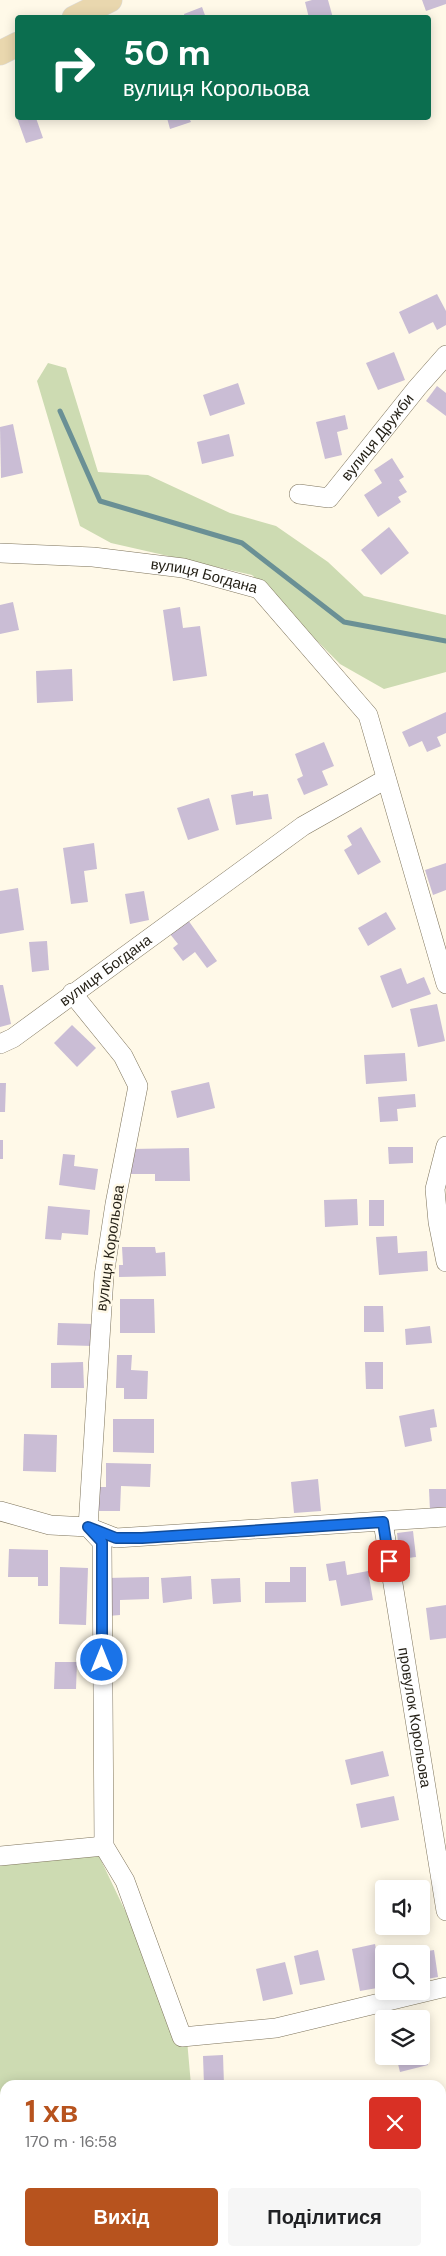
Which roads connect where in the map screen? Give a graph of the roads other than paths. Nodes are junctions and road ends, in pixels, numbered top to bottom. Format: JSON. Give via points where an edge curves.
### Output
{"nodes":[{"id":1,"x":110,"y":0,"type":"edge"},
{"id":2,"x":80,"y":15,"type":"edge"},
{"id":3,"x":15,"y":46,"type":"edge"},
{"id":4,"x":0,"y":53,"type":"edge"},
{"id":5,"x":446,"y":355,"type":"edge"},
{"id":6,"x":300,"y":494,"type":"dead end"},
{"id":7,"x":2,"y":552,"type":"edge"},
{"id":8,"x":386,"y":779,"type":"junction"},
{"id":9,"x":446,"y":984,"type":"edge"},
{"id":10,"x":72,"y":993,"type":"junction"},
{"id":11,"x":0,"y":1044,"type":"edge"},
{"id":12,"x":446,"y":1146,"type":"edge"},
{"id":13,"x":446,"y":1262,"type":"edge"},
{"id":14,"x":0,"y":1511,"type":"edge"},
{"id":15,"x":446,"y":1517,"type":"edge"},
{"id":16,"x":383,"y":1522,"type":"junction"},
{"id":17,"x":88,"y":1527,"type":"junction"},
{"id":18,"x":104,"y":1846,"type":"junction"},
{"id":19,"x":0,"y":1856,"type":"edge"},
{"id":20,"x":446,"y":1911,"type":"edge"},
{"id":21,"x":446,"y":1987,"type":"edge"}],
"edges":[{"from":1,"to":2,"type":"main road"},
{"from":3,"to":4,"type":"main road"},
{"from":5,"to":6,"type":"street","name":"вулиця Дружби","via":[[329,498]]},
{"from":7,"to":8,"type":"street","name":"вулиця Богдана","via":[[93,557],[183,568],[259,589],[368,715]]},
{"from":8,"to":9,"type":"street","name":"вулиця Богдана"},
{"from":8,"to":10,"type":"street","name":"вулиця Богдана","via":[[303,826]]},
{"from":10,"to":11,"type":"street","name":"вулиця Богдана","via":[[13,1038]]},
{"from":10,"to":17,"type":"street","name":"вулиця Корольова","via":[[123,1056],[138,1086],[114,1204],[104,1276]]},
{"from":12,"to":13,"type":"street","via":[[435,1189]]},
{"from":14,"to":17,"type":"street","via":[[50,1525]]},
{"from":15,"to":16,"type":"street"},
{"from":16,"to":17,"type":"street","via":[[142,1538],[116,1538]]},
{"from":16,"to":20,"type":"street","name":"провулок Корольова"},
{"from":17,"to":18,"type":"street","via":[[102,1542]]},
{"from":18,"to":19,"type":"street"},
{"from":18,"to":21,"type":"street","via":[[126,1881],[182,2037],[276,2028]]}]}
